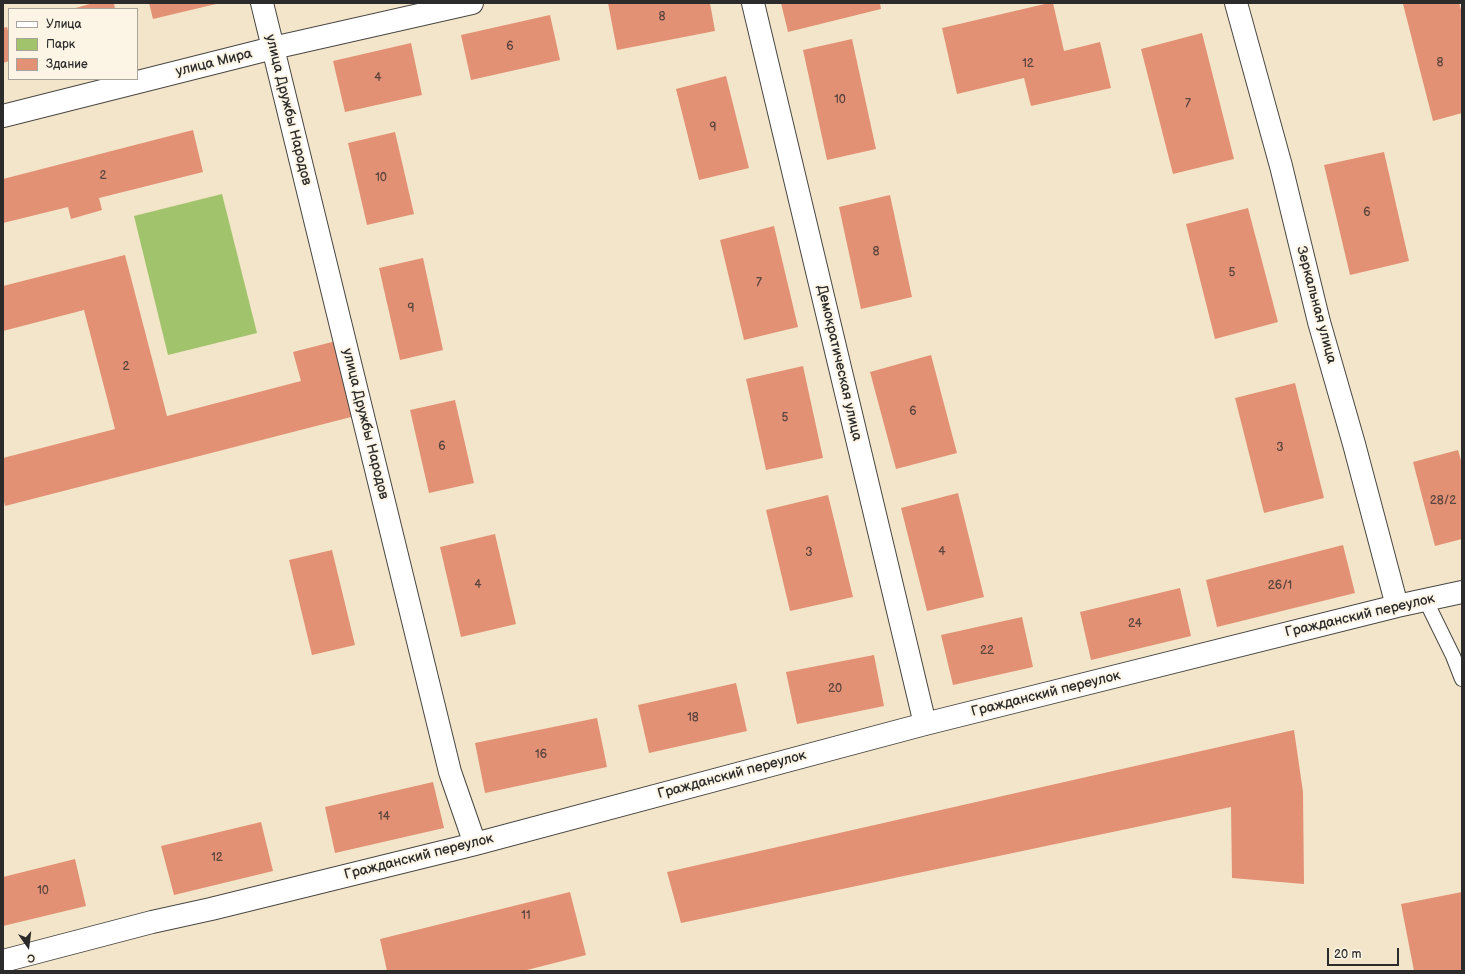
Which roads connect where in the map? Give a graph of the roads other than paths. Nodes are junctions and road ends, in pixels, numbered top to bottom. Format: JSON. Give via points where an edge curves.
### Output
{"nodes":[{"id":1,"x":262,"y":3,"type":"edge"},
{"id":2,"x":472,"y":3,"type":"edge"},
{"id":3,"x":753,"y":3,"type":"edge"},
{"id":4,"x":1236,"y":3,"type":"edge"},
{"id":5,"x":273,"y":48,"type":"junction"},
{"id":6,"x":3,"y":116,"type":"edge"},
{"id":7,"x":1462,"y":592,"type":"edge"},
{"id":8,"x":1426,"y":601,"type":"junction"},
{"id":9,"x":1397,"y":606,"type":"junction"},
{"id":10,"x":1462,"y":679,"type":"edge"},
{"id":11,"x":925,"y":724,"type":"junction"},
{"id":12,"x":475,"y":844,"type":"junction"},
{"id":13,"x":3,"y":961,"type":"edge"}],
"edges":[{"from":1,"to":5,"type":"street","name":"улица Дружбы Народов"},
{"from":2,"to":5,"type":"street","name":"улица Мира"},
{"from":3,"to":11,"type":"street","name":"Демократическая улица"},
{"from":4,"to":9,"type":"street","name":"Зеркальная улица","via":[[1281,166],[1319,322]]},
{"from":5,"to":6,"type":"street","name":"улица Мира"},
{"from":5,"to":12,"type":"street","name":"улица Дружбы Народов","via":[[450,772]]},
{"from":7,"to":8,"type":"street","name":"Гражданский переулок"},
{"from":8,"to":9,"type":"street","name":"Гражданский переулок"},
{"from":8,"to":10,"type":"lane"},
{"from":9,"to":11,"type":"street","name":"Гражданский переулок"},
{"from":11,"to":12,"type":"street","name":"Гражданский переулок"},
{"from":12,"to":13,"type":"street","name":"Гражданский переулок","via":[[152,922]]}]}
